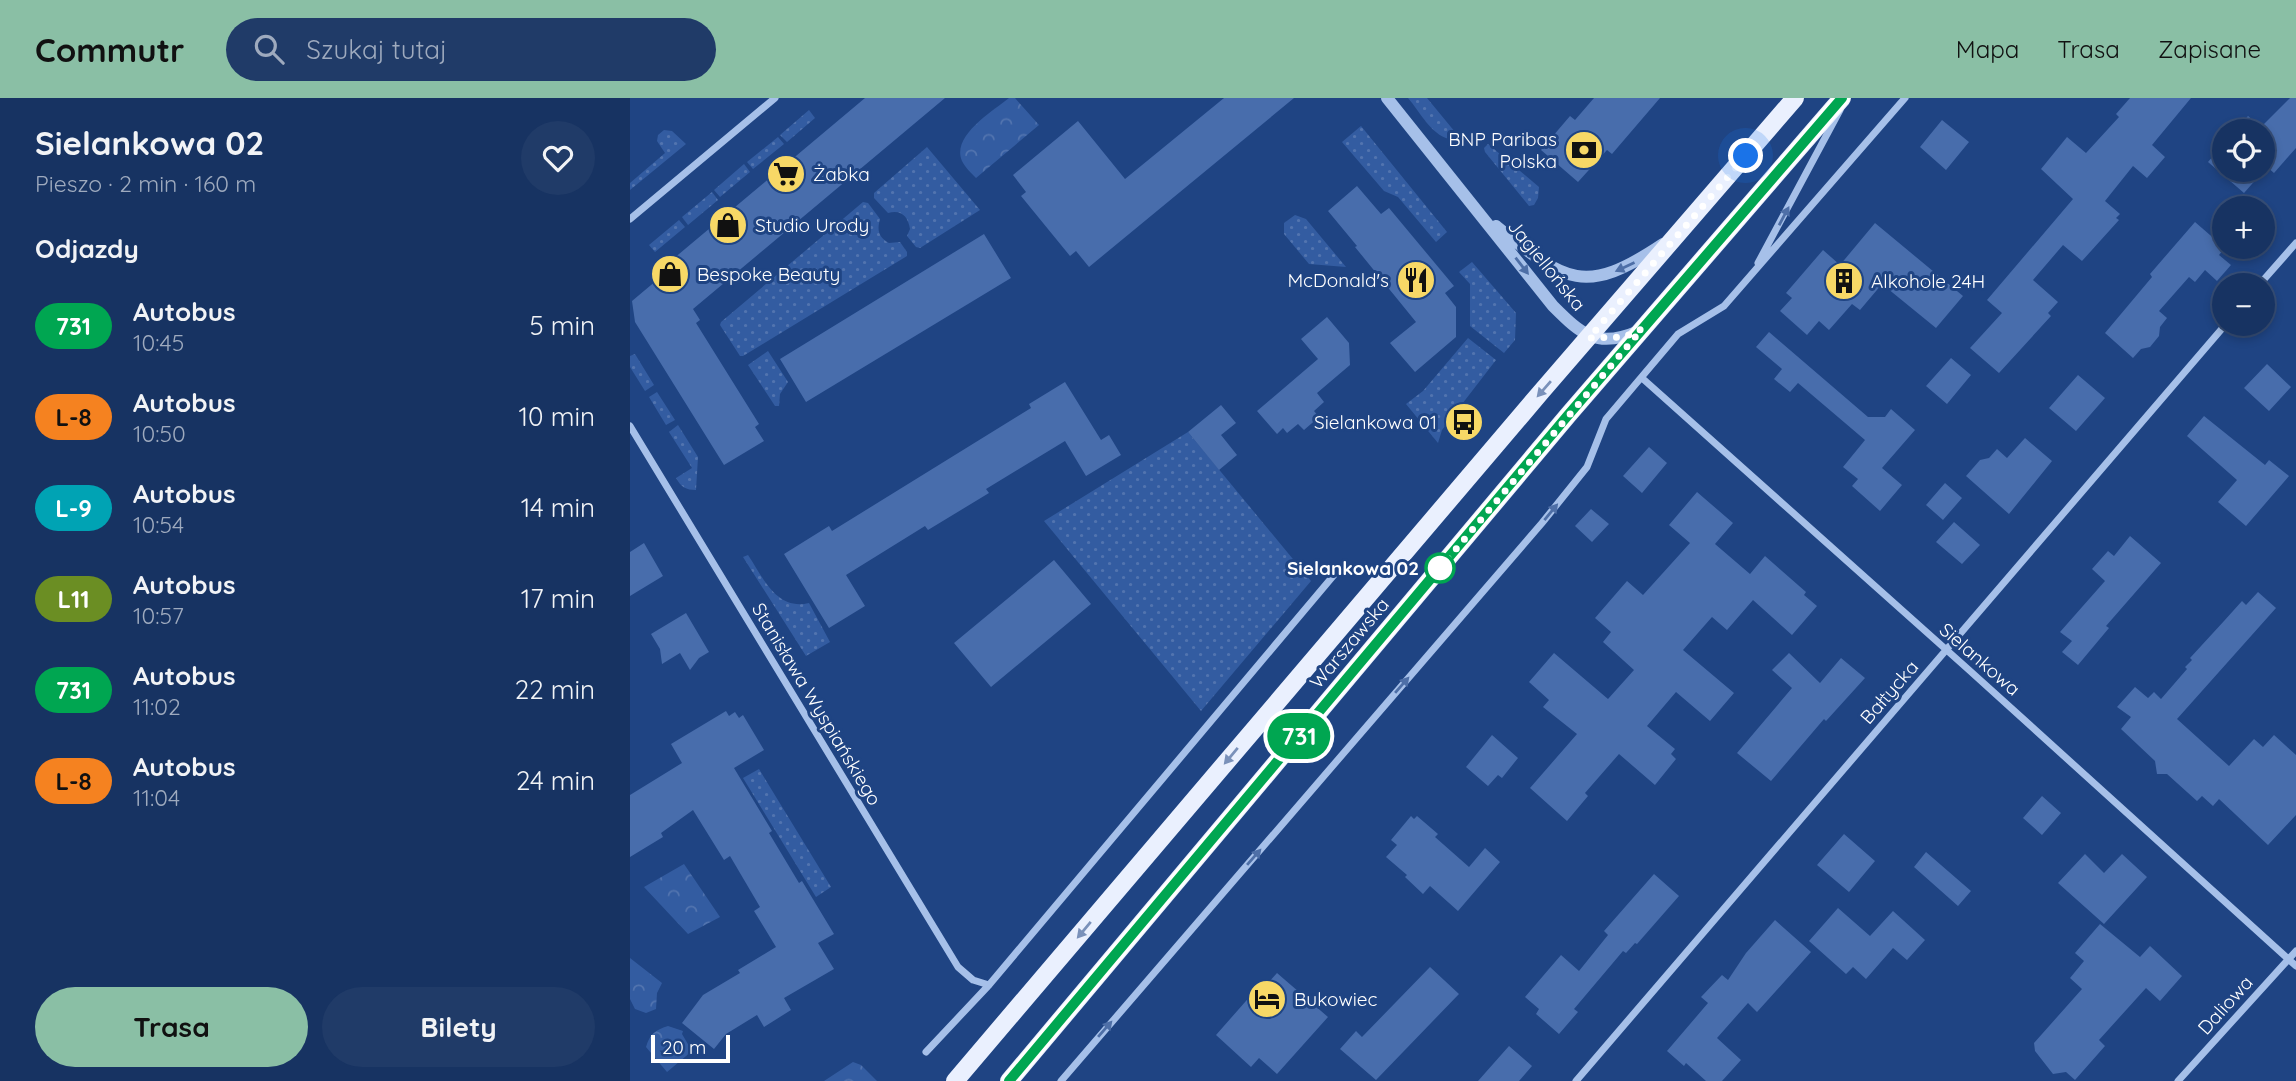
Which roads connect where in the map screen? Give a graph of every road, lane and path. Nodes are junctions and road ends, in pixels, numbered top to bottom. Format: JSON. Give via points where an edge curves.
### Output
{"nodes":[{"id":1,"x":775,"y":98,"type":"edge"},
{"id":2,"x":1387,"y":98,"type":"edge"},
{"id":3,"x":1795,"y":98,"type":"edge"},
{"id":4,"x":1844,"y":98,"type":"edge"},
{"id":5,"x":1905,"y":98,"type":"edge"},
{"id":6,"x":1480,"y":212,"type":"junction"},
{"id":7,"x":630,"y":219,"type":"edge"},
{"id":8,"x":1680,"y":233,"type":"junction"},
{"id":9,"x":2296,"y":243,"type":"edge"},
{"id":10,"x":2270,"y":273,"type":"edge"},
{"id":11,"x":1751,"y":276,"type":"junction"},
{"id":12,"x":1642,"y":329,"type":"junction"},
{"id":13,"x":2216,"y":336,"type":"edge"},
{"id":14,"x":1589,"y":338,"type":"junction"},
{"id":15,"x":1642,"y":378,"type":"junction"},
{"id":16,"x":630,"y":426,"type":"edge"},
{"id":17,"x":1334,"y":575,"type":"dead end"},
{"id":18,"x":1945,"y":650,"type":"junction"},
{"id":19,"x":2296,"y":951,"type":"edge"},
{"id":20,"x":2288,"y":959,"type":"junction"},
{"id":21,"x":2296,"y":966,"type":"edge"},
{"id":22,"x":989,"y":985,"type":"junction"},
{"id":23,"x":926,"y":1052,"type":"dead end"},
{"id":24,"x":955,"y":1081,"type":"edge"},
{"id":25,"x":1009,"y":1081,"type":"edge"},
{"id":26,"x":1061,"y":1081,"type":"edge"},
{"id":27,"x":1577,"y":1081,"type":"edge"},
{"id":28,"x":2178,"y":1081,"type":"edge"}],
"edges":[{"from":1,"to":7,"type":"street"},
{"from":2,"to":6,"type":"street","name":"Jagiellońska"},
{"from":3,"to":8,"type":"main road","name":"Warszawska"},
{"from":11,"to":4,"type":"street","one_way":true},
{"from":4,"to":12,"type":"main road","name":"Warszawska"},
{"from":5,"to":11,"type":"street"},
{"from":8,"to":6,"type":"street","name":"Jagiellońska","one_way":true,"via":[[1626,267],[1604,276],[1577,277],[1555,270],[1531,254]]},
{"from":6,"to":14,"type":"street","name":"Jagiellońska","one_way":true,"via":[[1553,306]]},
{"from":8,"to":14,"type":"main road","name":"Warszawska"},
{"from":9,"to":10,"type":"street"},
{"from":11,"to":15,"type":"street","via":[[1724,306],[1678,334]]},
{"from":12,"to":14,"type":"street","via":[[1624,337]]},
{"from":12,"to":25,"type":"main road","name":"Warszawska"},
{"from":13,"to":18,"type":"street","name":"Bałtycka"},
{"from":14,"to":24,"type":"main road","name":"Warszawska","one_way":true},
{"from":15,"to":18,"type":"street","name":"Sielankowa"},
{"from":26,"to":15,"type":"street","one_way":true,"via":[[1557,505],[1587,467],[1606,419]]},
{"from":16,"to":22,"type":"street","name":"Stanisława Wyspiańskiego","via":[[958,967],[973,980]]},
{"from":17,"to":22,"type":"street"},
{"from":18,"to":20,"type":"street","name":"Sielankowa"},
{"from":18,"to":27,"type":"street","name":"Bałtycka"},
{"from":19,"to":20,"type":"street","name":"Daliowa"},
{"from":20,"to":21,"type":"street","name":"Sielankowa"},
{"from":20,"to":28,"type":"street","name":"Daliowa"},
{"from":22,"to":23,"type":"street"}]}
